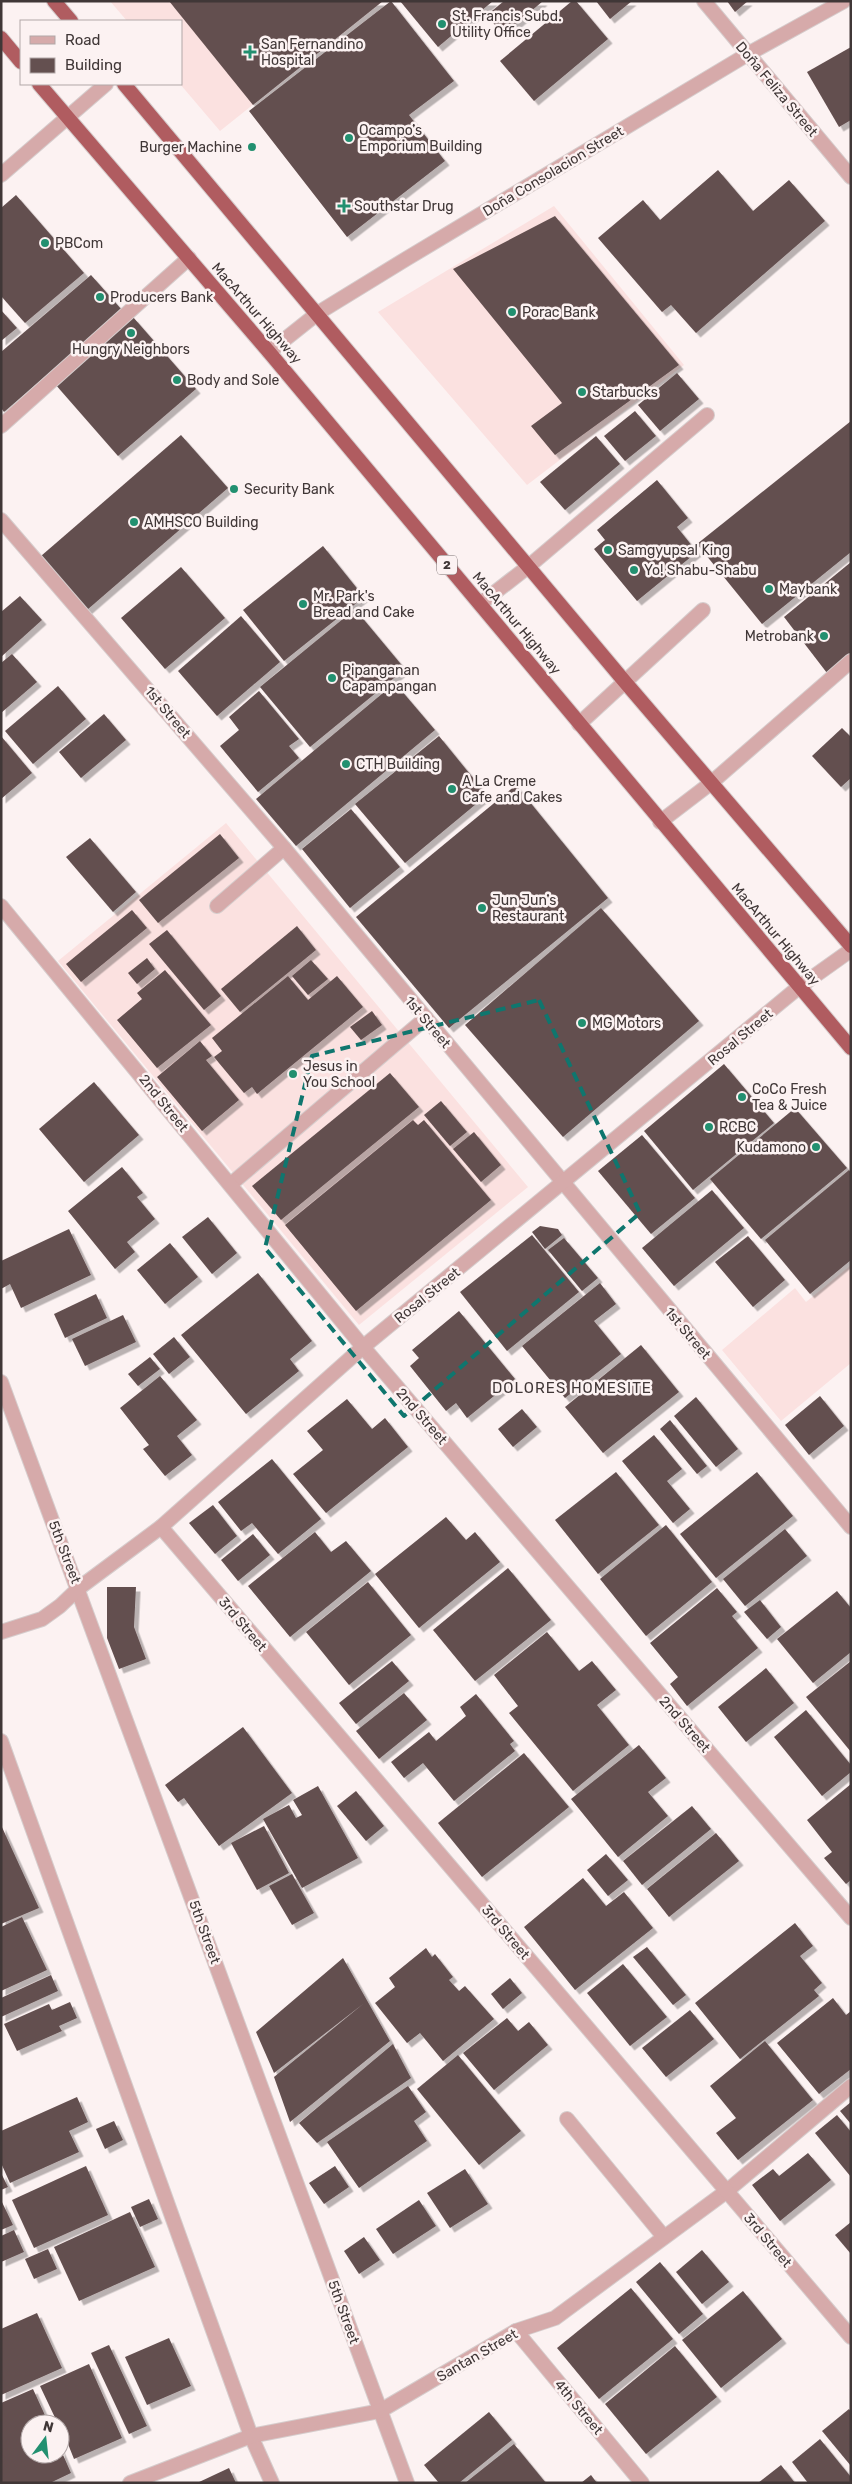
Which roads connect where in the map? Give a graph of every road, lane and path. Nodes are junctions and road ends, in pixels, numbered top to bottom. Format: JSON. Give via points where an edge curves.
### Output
{"nodes":[{"id":1,"x":54,"y":1,"type":"edge"},
{"id":2,"x":704,"y":1,"type":"edge"},
{"id":3,"x":844,"y":1,"type":"edge"},
{"id":4,"x":70,"y":20,"type":"edge"},
{"id":5,"x":1,"y":38,"type":"edge"},
{"id":6,"x":748,"y":54,"type":"junction"},
{"id":7,"x":20,"y":61,"type":"edge"},
{"id":8,"x":40,"y":85,"type":"edge"},
{"id":9,"x":105,"y":85,"type":"edge"},
{"id":10,"x":125,"y":85,"type":"edge"},
{"id":11,"x":66,"y":116,"type":"junction"},
{"id":12,"x":1,"y":175,"type":"edge"},
{"id":13,"x":851,"y":177,"type":"edge"},
{"id":14,"x":189,"y":258,"type":"junction"},
{"id":15,"x":318,"y":313,"type":"junction"},
{"id":16,"x":269,"y":352,"type":"junction"},
{"id":17,"x":707,"y":415,"type":"dead end"},
{"id":18,"x":1,"y":426,"type":"edge"},
{"id":19,"x":1,"y":520,"type":"edge"},
{"id":20,"x":529,"y":566,"type":"junction"},
{"id":21,"x":480,"y":604,"type":"junction"},
{"id":22,"x":703,"y":610,"type":"dead end"},
{"id":23,"x":851,"y":661,"type":"edge"},
{"id":24,"x":625,"y":682,"type":"junction"},
{"id":25,"x":579,"y":724,"type":"junction"},
{"id":26,"x":711,"y":783,"type":"junction"},
{"id":27,"x":660,"y":822,"type":"junction"},
{"id":28,"x":284,"y":848,"type":"junction"},
{"id":29,"x":1,"y":906,"type":"edge"},
{"id":30,"x":217,"y":906,"type":"dead end"},
{"id":31,"x":851,"y":948,"type":"edge"},
{"id":32,"x":799,"y":988,"type":"junction"},
{"id":33,"x":426,"y":1018,"type":"junction"},
{"id":34,"x":851,"y":1048,"type":"edge"},
{"id":35,"x":231,"y":1184,"type":"junction"},
{"id":36,"x":563,"y":1184,"type":"junction"},
{"id":37,"x":363,"y":1347,"type":"junction"},
{"id":38,"x":1,"y":1382,"type":"edge"},
{"id":39,"x":160,"y":1527,"type":"junction"},
{"id":40,"x":851,"y":1527,"type":"edge"},
{"id":41,"x":79,"y":1588,"type":"junction"},
{"id":42,"x":1,"y":1632,"type":"edge"},
{"id":43,"x":1,"y":1741,"type":"edge"},
{"id":44,"x":851,"y":1918,"type":"edge"},
{"id":45,"x":851,"y":2086,"type":"edge"},
{"id":46,"x":567,"y":2120,"type":"dead end"},
{"id":47,"x":727,"y":2191,"type":"junction"},
{"id":48,"x":664,"y":2237,"type":"junction"},
{"id":49,"x":516,"y":2331,"type":"junction"},
{"id":50,"x":851,"y":2337,"type":"edge"},
{"id":51,"x":380,"y":2411,"type":"junction"},
{"id":52,"x":251,"y":2436,"type":"junction"},
{"id":53,"x":130,"y":2483,"type":"edge"},
{"id":54,"x":272,"y":2483,"type":"edge"},
{"id":55,"x":407,"y":2483,"type":"edge"},
{"id":56,"x":642,"y":2483,"type":"edge"}],
"edges":[{"from":1,"to":4,"type":"highway"},
{"from":2,"to":6,"type":"street","name":"Doña Feliza Street"},
{"from":3,"to":6,"type":"street","name":"Doña Consolacion Street"},
{"from":5,"to":7,"type":"highway"},
{"from":6,"to":13,"type":"street","name":"Doña Feliza Street"},
{"from":6,"to":15,"type":"street","name":"Doña Consolacion Street"},
{"from":8,"to":11,"type":"highway","name":"MacArthur Highway","number":"2"},
{"from":9,"to":11,"type":"street"},
{"from":10,"to":15,"type":"highway"},
{"from":11,"to":12,"type":"street"},
{"from":11,"to":14,"type":"highway","name":"MacArthur Highway","number":"2"},
{"from":14,"to":16,"type":"highway","name":"MacArthur Highway","number":"2"},
{"from":14,"to":18,"type":"street"},
{"from":15,"to":16,"type":"street","name":"Doña Consolacion Street"},
{"from":15,"to":20,"type":"highway"},
{"from":16,"to":21,"type":"highway","name":"MacArthur Highway","number":"2"},
{"from":17,"to":20,"type":"street"},
{"from":19,"to":28,"type":"street","name":"1st Street"},
{"from":20,"to":21,"type":"street"},
{"from":20,"to":24,"type":"highway"},
{"from":21,"to":25,"type":"highway","name":"MacArthur Highway","number":"2"},
{"from":22,"to":24,"type":"street"},
{"from":23,"to":26,"type":"street"},
{"from":24,"to":25,"type":"street"},
{"from":24,"to":26,"type":"highway"},
{"from":25,"to":27,"type":"highway","name":"MacArthur Highway","number":"2"},
{"from":26,"to":27,"type":"street"},
{"from":26,"to":31,"type":"highway"},
{"from":27,"to":32,"type":"highway","name":"MacArthur Highway","number":"2"},
{"from":28,"to":30,"type":"street"},
{"from":28,"to":33,"type":"street","name":"1st Street"},
{"from":29,"to":35,"type":"street","name":"2nd Street"},
{"from":31,"to":32,"type":"street","name":"Rosal Street"},
{"from":32,"to":34,"type":"highway","name":"MacArthur Highway","number":"2"},
{"from":32,"to":36,"type":"street","name":"Rosal Street"},
{"from":33,"to":35,"type":"street"},
{"from":33,"to":36,"type":"street","name":"1st Street"},
{"from":35,"to":37,"type":"street","name":"2nd Street"},
{"from":36,"to":37,"type":"street","name":"Rosal Street"},
{"from":36,"to":40,"type":"street","name":"1st Street"},
{"from":37,"to":39,"type":"street","name":"Rosal Street"},
{"from":37,"to":44,"type":"street","name":"2nd Street"},
{"from":38,"to":41,"type":"street","name":"5th Street"},
{"from":39,"to":41,"type":"street","name":"Rosal Street"},
{"from":39,"to":47,"type":"street","name":"3rd Street"},
{"from":41,"to":42,"type":"street","name":"Rosal Street","via":[[42,1619]]},
{"from":41,"to":51,"type":"street","name":"5th Street"},
{"from":43,"to":52,"type":"street"},
{"from":45,"to":47,"type":"street","name":"Santan Street"},
{"from":46,"to":48,"type":"street"},
{"from":47,"to":48,"type":"street","name":"Santan Street"},
{"from":47,"to":50,"type":"street","name":"3rd Street"},
{"from":48,"to":49,"type":"street","name":"Santan Street","via":[[555,2318]]},
{"from":49,"to":51,"type":"street","name":"Santan Street"},
{"from":49,"to":56,"type":"street","name":"4th Street"},
{"from":51,"to":52,"type":"street","name":"Santan Street"},
{"from":51,"to":55,"type":"street","name":"5th Street"},
{"from":52,"to":53,"type":"street","name":"Santan Street"},
{"from":52,"to":54,"type":"street"}]}
